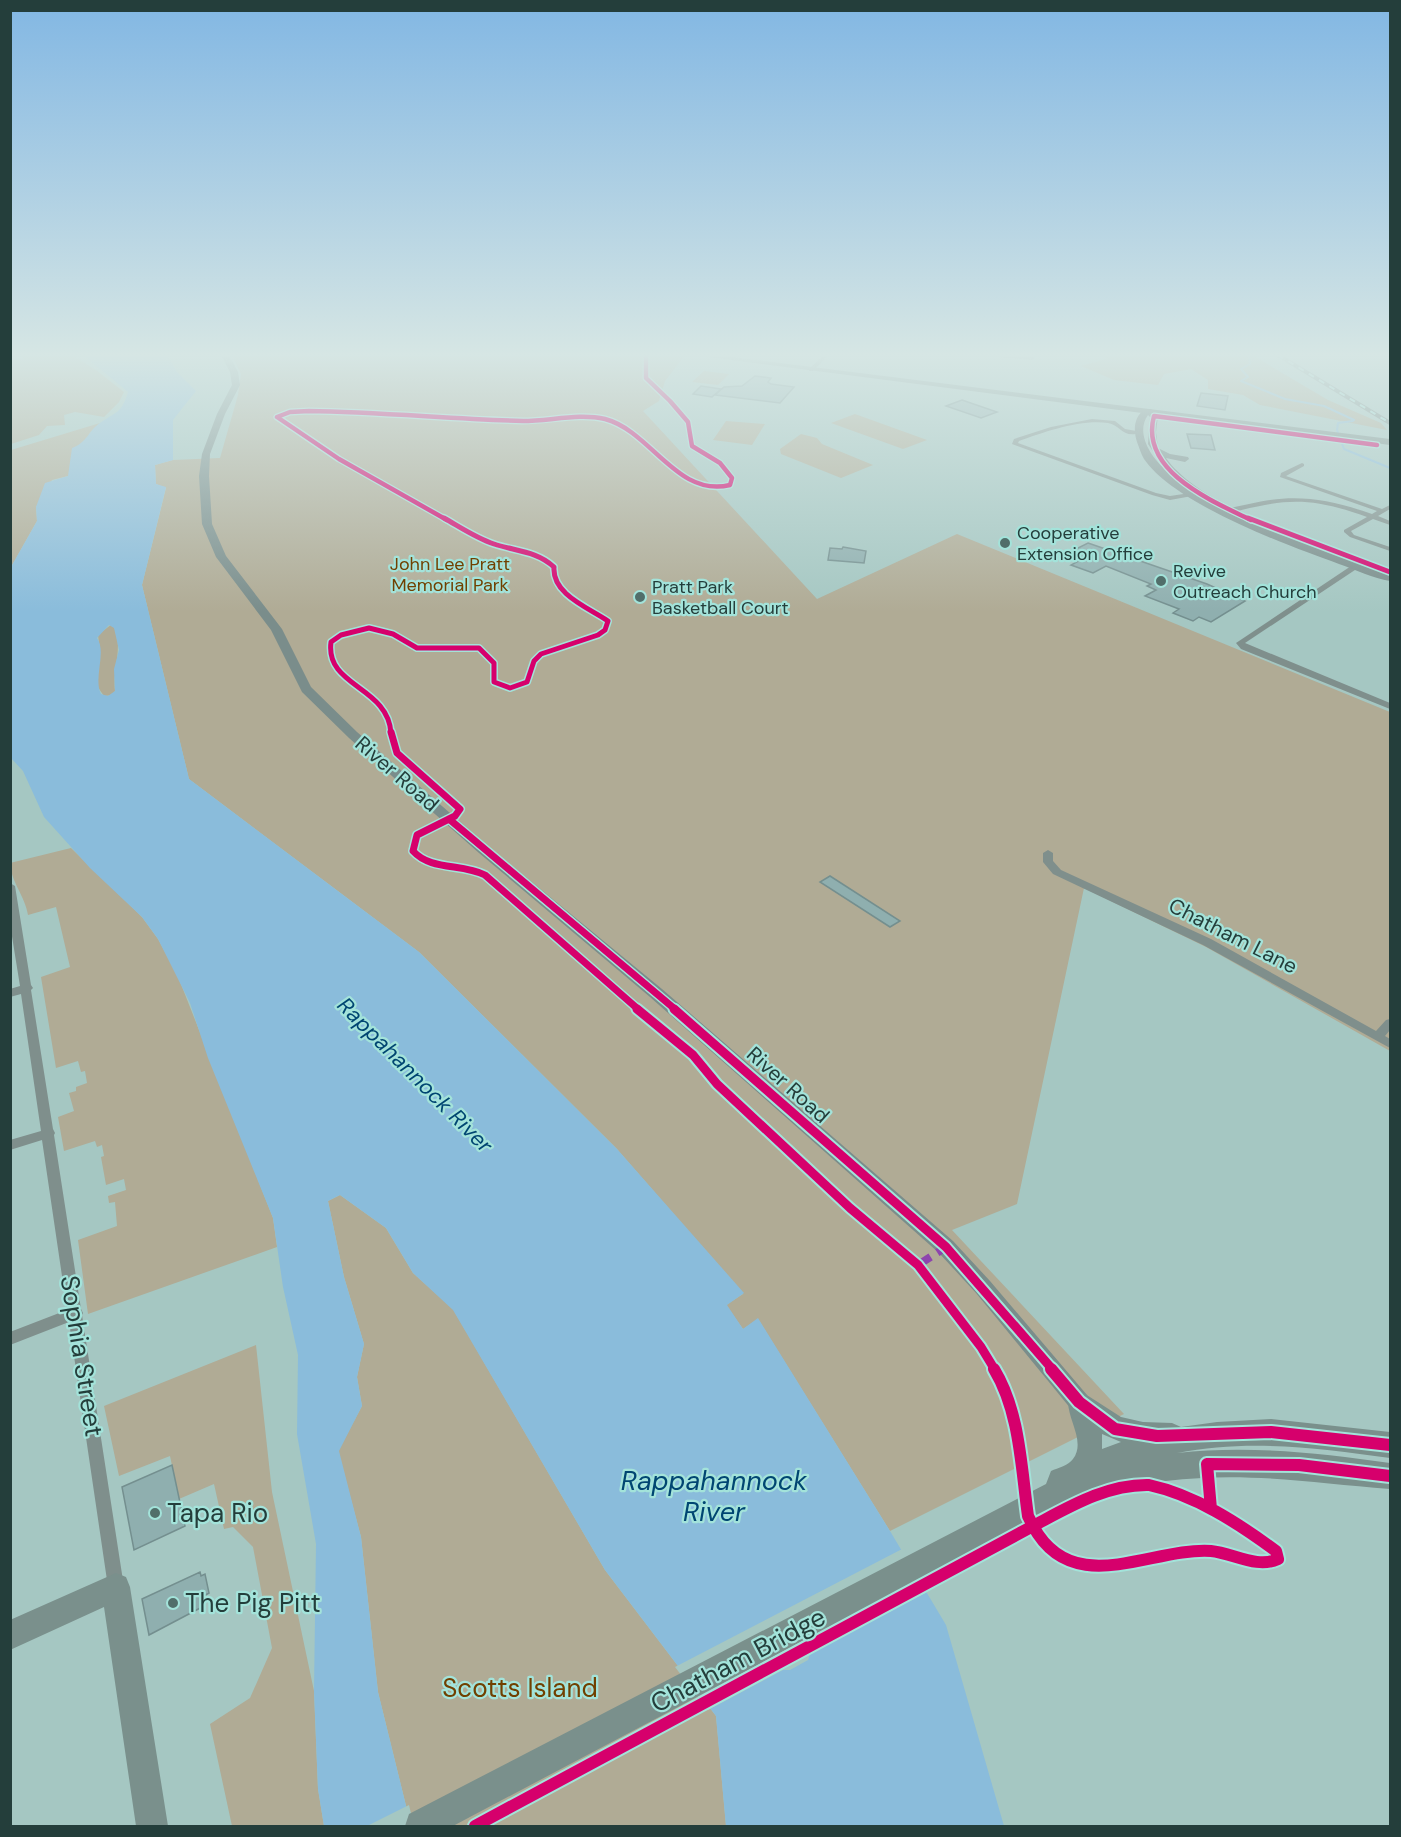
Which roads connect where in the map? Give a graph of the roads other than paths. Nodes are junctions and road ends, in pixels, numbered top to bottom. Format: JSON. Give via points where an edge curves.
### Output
{"nodes":[{"id":1,"x":211,"y":441,"type":"edge"},
{"id":2,"x":1016,"y":441,"type":"edge"},
{"id":3,"x":1139,"y":441,"type":"edge"},
{"id":4,"x":1151,"y":441,"type":"edge"},
{"id":5,"x":1358,"y":441,"type":"edge"},
{"id":6,"x":1390,"y":445,"type":"edge"},
{"id":7,"x":1154,"y":448,"type":"junction"},
{"id":8,"x":1302,"y":465,"type":"dead end"},
{"id":9,"x":1172,"y":470,"type":"junction"},
{"id":10,"x":1190,"y":495,"type":"junction"},
{"id":11,"x":1390,"y":507,"type":"edge"},
{"id":12,"x":1227,"y":511,"type":"junction"},
{"id":13,"x":1382,"y":511,"type":"junction"},
{"id":14,"x":1371,"y":517,"type":"junction"},
{"id":15,"x":1390,"y":523,"type":"edge"},
{"id":16,"x":1390,"y":549,"type":"edge"},
{"id":17,"x":1360,"y":565,"type":"junction"},
{"id":18,"x":1390,"y":572,"type":"edge"},
{"id":19,"x":1390,"y":578,"type":"edge"},
{"id":20,"x":1390,"y":706,"type":"edge"},
{"id":21,"x":1048,"y":853,"type":"dead end"},
{"id":22,"x":10,"y":886,"type":"edge"},
{"id":23,"x":27,"y":988,"type":"junction"},
{"id":24,"x":10,"y":993,"type":"edge"},
{"id":25,"x":1390,"y":1023,"type":"edge"},
{"id":26,"x":1378,"y":1036,"type":"junction"},
{"id":27,"x":1390,"y":1044,"type":"edge"},
{"id":28,"x":49,"y":1132,"type":"junction"},
{"id":29,"x":10,"y":1145,"type":"edge"},
{"id":30,"x":76,"y":1313,"type":"junction"},
{"id":31,"x":10,"y":1339,"type":"edge"},
{"id":32,"x":1079,"y":1402,"type":"junction"},
{"id":33,"x":1213,"y":1436,"type":"junction"},
{"id":34,"x":1390,"y":1445,"type":"edge"},
{"id":35,"x":1082,"y":1469,"type":"junction"},
{"id":36,"x":1390,"y":1476,"type":"edge"},
{"id":37,"x":1056,"y":1493,"type":"junction"},
{"id":38,"x":116,"y":1587,"type":"junction"},
{"id":39,"x":10,"y":1635,"type":"edge"},
{"id":40,"x":152,"y":1827,"type":"edge"},
{"id":41,"x":421,"y":1827,"type":"edge"}],
"edges":[{"from":1,"to":32,"type":"street","name":"River Road","via":[[204,476],[207,524],[220,557],[276,629],[306,689],[484,850],[656,993],[946,1247]]},
{"from":2,"to":10,"type":"street","via":[[1015,444],[1154,494],[1170,498]]},
{"from":3,"to":10,"type":"street","via":[[1150,459]]},
{"from":4,"to":7,"type":"street"},
{"from":5,"to":6,"type":"main road"},
{"from":7,"to":9,"type":"street"},
{"from":7,"to":9,"type":"street","via":[[1185,459],[1173,462]]},
{"from":8,"to":13,"type":"street","via":[[1282,477]]},
{"from":9,"to":12,"type":"street"},
{"from":10,"to":12,"type":"street"},
{"from":11,"to":13,"type":"street"},
{"from":12,"to":14,"type":"street","via":[[1304,499]]},
{"from":12,"to":17,"type":"street"},
{"from":13,"to":14,"type":"street"},
{"from":14,"to":15,"type":"street"},
{"from":14,"to":16,"type":"street","via":[[1347,532]]},
{"from":17,"to":18,"type":"street"},
{"from":17,"to":19,"type":"street"},
{"from":17,"to":20,"type":"street","via":[[1240,641],[1244,647]]},
{"from":21,"to":26,"type":"street","name":"Chatham Lane","via":[[1054,870],[1207,942]]},
{"from":22,"to":23,"type":"street","name":"Sophia Street"},
{"from":23,"to":24,"type":"street"},
{"from":23,"to":28,"type":"street","name":"Sophia Street"},
{"from":25,"to":26,"type":"street"},
{"from":26,"to":27,"type":"street","name":"Chatham Lane"},
{"from":28,"to":29,"type":"street"},
{"from":28,"to":30,"type":"street","name":"Sophia Street"},
{"from":30,"to":31,"type":"street"},
{"from":30,"to":38,"type":"street","name":"Sophia Street"},
{"from":32,"to":33,"type":"main road","via":[[1108,1426],[1123,1432]]},
{"from":32,"to":35,"type":"main road","via":[[1090,1438]]},
{"from":33,"to":34,"type":"main road","via":[[1280,1432]]},
{"from":33,"to":35,"type":"main road","via":[[1134,1451]]},
{"from":35,"to":37,"type":"main road","via":[[1061,1480]]},
{"from":36,"to":37,"type":"main road","via":[[1327,1466],[1236,1462],[1161,1468],[1071,1493]]},
{"from":37,"to":41,"type":"main road","name":"Chatham Bridge"},
{"from":38,"to":39,"type":"main road"},
{"from":38,"to":40,"type":"main road","name":"Sophia Street"}]}
